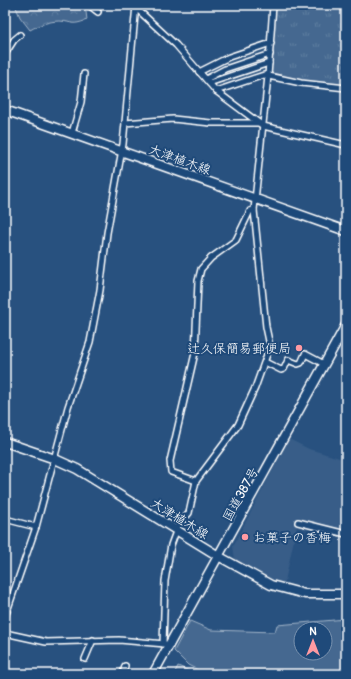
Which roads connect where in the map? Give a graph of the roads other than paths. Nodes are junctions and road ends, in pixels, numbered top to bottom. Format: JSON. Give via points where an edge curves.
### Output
{"nodes":[{"id":1,"x":90,"y":5,"type":"edge"},
{"id":2,"x":273,"y":5,"type":"edge"},
{"id":3,"x":136,"y":7,"type":"edge"},
{"id":4,"x":98,"y":12,"type":"dead end"},
{"id":5,"x":20,"y":35,"type":"dead end"},
{"id":6,"x":271,"y":43,"type":"junction"},
{"id":7,"x":5,"y":54,"type":"edge"},
{"id":8,"x":270,"y":54,"type":"junction"},
{"id":9,"x":269,"y":63,"type":"junction"},
{"id":10,"x":199,"y":72,"type":"junction"},
{"id":11,"x":84,"y":74,"type":"dead end"},
{"id":12,"x":268,"y":76,"type":"junction"},
{"id":13,"x":208,"y":81,"type":"junction"},
{"id":14,"x":346,"y":88,"type":"edge"},
{"id":15,"x":216,"y":91,"type":"junction"},
{"id":16,"x":5,"y":110,"type":"edge"},
{"id":17,"x":125,"y":123,"type":"junction"},
{"id":18,"x":258,"y":123,"type":"junction"},
{"id":19,"x":263,"y":126,"type":"junction"},
{"id":20,"x":72,"y":133,"type":"junction"},
{"id":21,"x":346,"y":145,"type":"edge"},
{"id":22,"x":122,"y":151,"type":"junction"},
{"id":23,"x":255,"y":198,"type":"junction"},
{"id":24,"x":254,"y":210,"type":"junction"},
{"id":25,"x":346,"y":231,"type":"edge"},
{"id":26,"x":346,"y":325,"type":"edge"},
{"id":27,"x":265,"y":362,"type":"junction"},
{"id":28,"x":324,"y":364,"type":"junction"},
{"id":29,"x":5,"y":442,"type":"edge"},
{"id":30,"x":55,"y":459,"type":"junction"},
{"id":31,"x":196,"y":481,"type":"junction"},
{"id":32,"x":5,"y":519,"type":"edge"},
{"id":33,"x":298,"y":522,"type":"dead end"},
{"id":34,"x":36,"y":527,"type":"junction"},
{"id":35,"x":176,"y":529,"type":"junction"},
{"id":36,"x":346,"y":534,"type":"edge"},
{"id":37,"x":220,"y":557,"type":"junction"},
{"id":38,"x":346,"y":594,"type":"edge"},
{"id":39,"x":5,"y":617,"type":"edge"},
{"id":40,"x":5,"y":633,"type":"edge"},
{"id":41,"x":93,"y":640,"type":"junction"},
{"id":42,"x":166,"y":645,"type":"junction"},
{"id":43,"x":85,"y":658,"type":"dead end"},
{"id":44,"x":125,"y":666,"type":"dead end"},
{"id":45,"x":123,"y":674,"type":"edge"},
{"id":46,"x":153,"y":674,"type":"edge"}],
"edges":[{"from":1,"to":4,"type":"street"},
{"from":2,"to":6,"type":"street"},
{"from":3,"to":10,"type":"street","via":[[176,45]]},
{"from":3,"to":17,"type":"street"},
{"from":5,"to":7,"type":"street"},
{"from":6,"to":8,"type":"street"},
{"from":6,"to":10,"type":"street","via":[[229,56]]},
{"from":8,"to":9,"type":"street"},
{"from":8,"to":13,"type":"street","via":[[225,69]]},
{"from":9,"to":12,"type":"street"},
{"from":9,"to":13,"type":"street"},
{"from":10,"to":13,"type":"street"},
{"from":11,"to":20,"type":"street","via":[[81,102]]},
{"from":12,"to":14,"type":"street"},
{"from":12,"to":15,"type":"street","via":[[264,75]]},
{"from":12,"to":19,"type":"street"},
{"from":13,"to":15,"type":"street"},
{"from":15,"to":18,"type":"street"},
{"from":16,"to":20,"type":"main road","name":"大津植木線"},
{"from":17,"to":18,"type":"street","via":[[174,119],[211,123]]},
{"from":17,"to":22,"type":"street"},
{"from":18,"to":19,"type":"street"},
{"from":19,"to":21,"type":"street"},
{"from":19,"to":23,"type":"street"},
{"from":20,"to":22,"type":"main road","name":"大津植木線"},
{"from":22,"to":23,"type":"main road","name":"大津植木線"},
{"from":22,"to":30,"type":"street","via":[[90,342],[68,407]]},
{"from":23,"to":24,"type":"street"},
{"from":23,"to":25,"type":"main road","name":"大津植木線"},
{"from":24,"to":27,"type":"street","via":[[255,236],[270,346]]},
{"from":24,"to":31,"type":"street","via":[[250,211],[236,240],[201,269],[198,281],[195,353],[170,461],[171,472]]},
{"from":26,"to":28,"type":"main road","name":"国道387号"},
{"from":27,"to":28,"type":"street","via":[[281,370],[288,360],[301,363],[305,354]]},
{"from":27,"to":31,"type":"street","via":[[243,416]]},
{"from":28,"to":37,"type":"main road","name":"国道387号"},
{"from":29,"to":30,"type":"main road","name":"大津植木線"},
{"from":30,"to":34,"type":"street"},
{"from":30,"to":35,"type":"main road","name":"大津植木線","via":[[77,469]]},
{"from":31,"to":35,"type":"street","via":[[189,513]]},
{"from":32,"to":34,"type":"street"},
{"from":33,"to":36,"type":"street"},
{"from":34,"to":39,"type":"street"},
{"from":35,"to":37,"type":"main road","name":"大津植木線"},
{"from":35,"to":42,"type":"street","via":[[165,581]]},
{"from":37,"to":38,"type":"main road","name":"大津植木線","via":[[264,582],[283,589],[311,595]]},
{"from":37,"to":42,"type":"main road","name":"国道387号"},
{"from":40,"to":41,"type":"street","via":[[46,642]]},
{"from":41,"to":42,"type":"street"},
{"from":41,"to":43,"type":"street"},
{"from":42,"to":46,"type":"main road","name":"国道387号"},
{"from":44,"to":45,"type":"street"}]}
